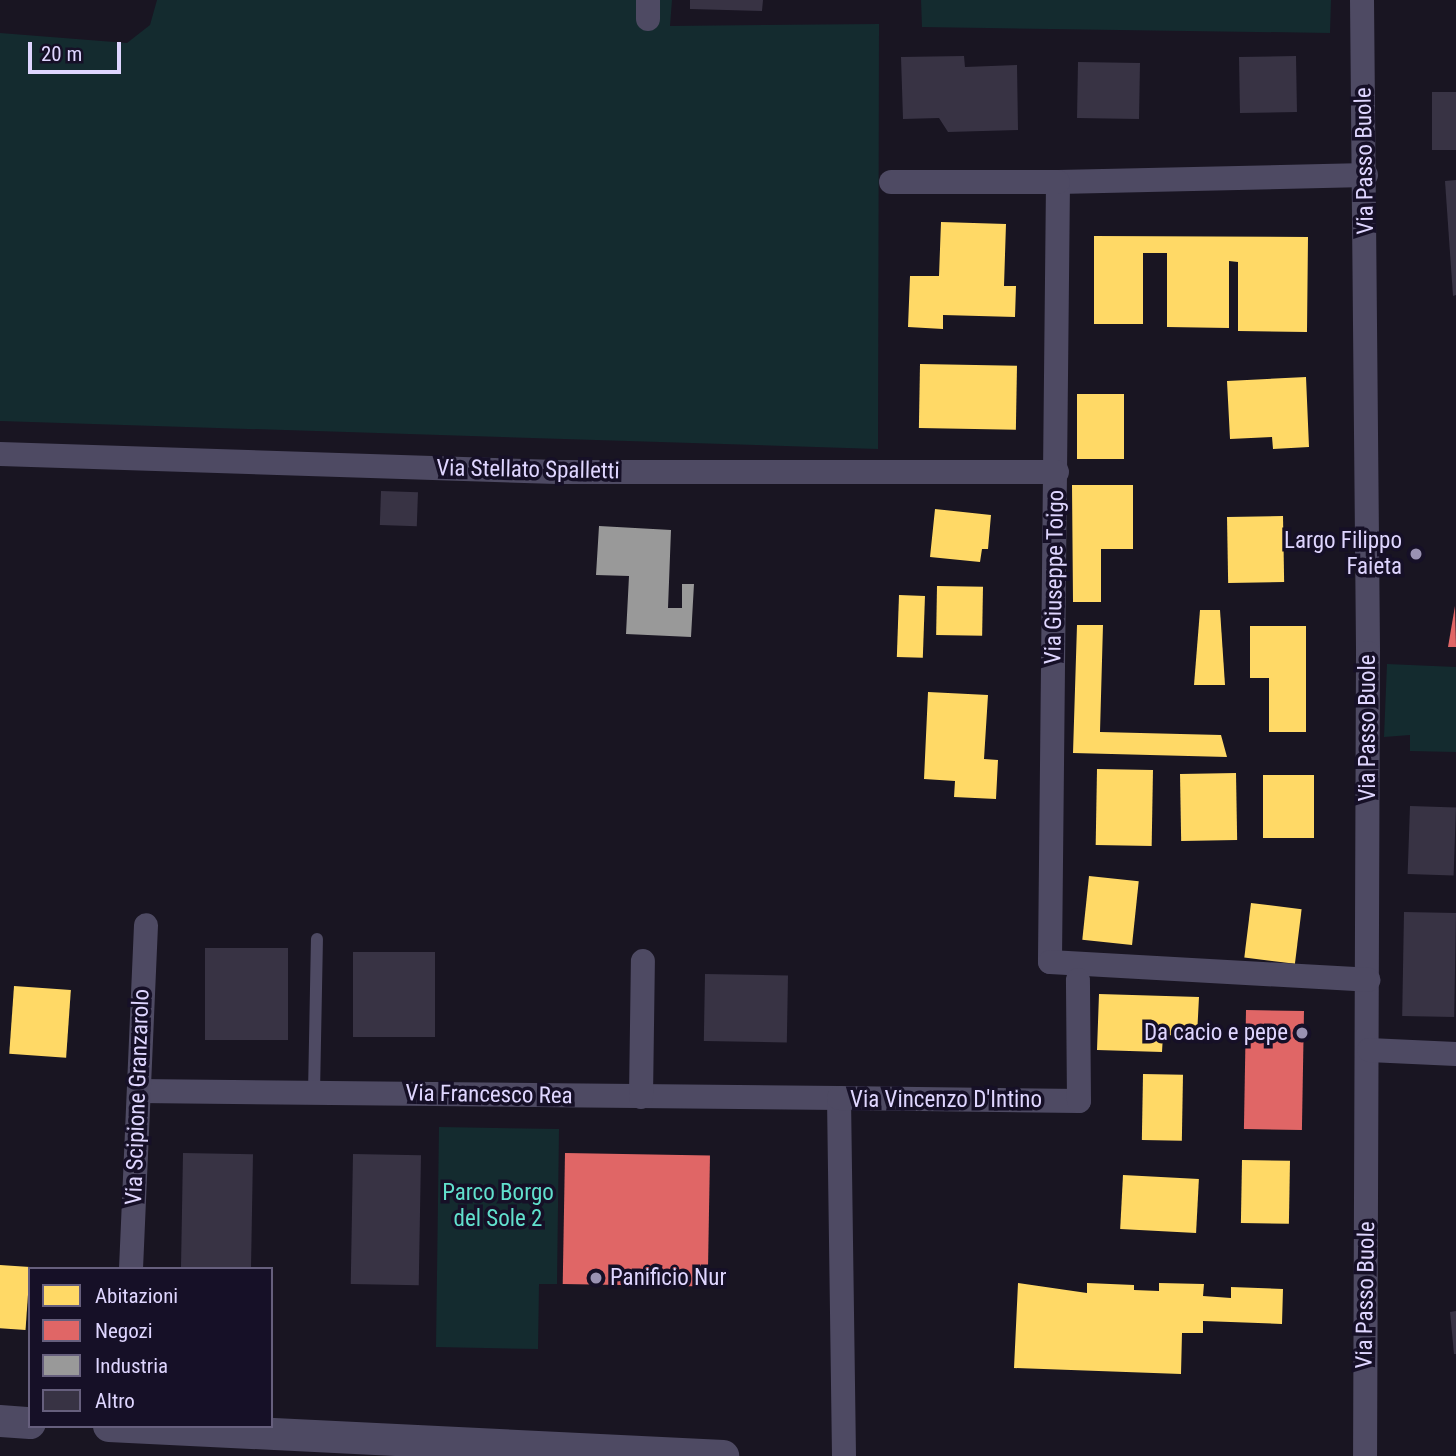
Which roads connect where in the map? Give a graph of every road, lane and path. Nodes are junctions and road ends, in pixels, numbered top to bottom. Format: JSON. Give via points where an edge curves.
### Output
{"nodes":[{"id":1,"x":1362,"y":0,"type":"edge"},
{"id":2,"x":1367,"y":175,"type":"junction"},
{"id":3,"x":891,"y":182,"type":"dead end"},
{"id":4,"x":1058,"y":182,"type":"junction"},
{"id":5,"x":0,"y":454,"type":"edge"},
{"id":6,"x":1057,"y":472,"type":"junction"},
{"id":7,"x":146,"y":925,"type":"dead end"},
{"id":8,"x":317,"y":939,"type":"dead end"},
{"id":9,"x":643,"y":961,"type":"dead end"},
{"id":10,"x":1078,"y":980,"type":"dead end"},
{"id":11,"x":1368,"y":980,"type":"junction"},
{"id":12,"x":1368,"y":1050,"type":"junction"},
{"id":13,"x":1456,"y":1054,"type":"edge"},
{"id":14,"x":139,"y":1091,"type":"junction"},
{"id":15,"x":314,"y":1093,"type":"junction"},
{"id":16,"x":641,"y":1097,"type":"junction"},
{"id":17,"x":839,"y":1098,"type":"junction"},
{"id":18,"x":131,"y":1267,"type":"edge"},
{"id":19,"x":0,"y":1421,"type":"edge"},
{"id":20,"x":28,"y":1423,"type":"edge"},
{"id":21,"x":135,"y":1428,"type":"edge"},
{"id":22,"x":352,"y":1447,"type":"edge"},
{"id":23,"x":723,"y":1456,"type":"edge"},
{"id":24,"x":844,"y":1456,"type":"edge"},
{"id":25,"x":1365,"y":1456,"type":"edge"}],
"edges":[{"from":1,"to":2,"type":"street","name":"Via Passo Buole"},
{"from":2,"to":4,"type":"street"},
{"from":2,"to":11,"type":"street","name":"Via Passo Buole"},
{"from":3,"to":4,"type":"street"},
{"from":4,"to":6,"type":"street","name":"Via Giuseppe Toigo"},
{"from":5,"to":6,"type":"street","name":"Via Stellato Spalletti","via":[[557,472]]},
{"from":6,"to":11,"type":"street","name":"Via Giuseppe Toigo","via":[[1051,962]]},
{"from":7,"to":14,"type":"street","name":"Via Scipione Granzarolo"},
{"from":8,"to":15,"type":"lane"},
{"from":9,"to":16,"type":"street"},
{"from":10,"to":17,"type":"street","name":"Via Vincenzo D'Intino","via":[[1079,1101]]},
{"from":11,"to":12,"type":"street","name":"Via Passo Buole"},
{"from":12,"to":13,"type":"street"},
{"from":12,"to":25,"type":"street","name":"Via Passo Buole"},
{"from":14,"to":15,"type":"street","name":"Via Francesco Rea"},
{"from":14,"to":18,"type":"street","name":"Via Scipione Granzarolo"},
{"from":15,"to":16,"type":"street","name":"Via Francesco Rea"},
{"from":16,"to":17,"type":"street","name":"Via Francesco Rea"},
{"from":17,"to":24,"type":"street","name":"Via Vincenzo D'Intino"},
{"from":19,"to":20,"type":"street"},
{"from":21,"to":22,"type":"street"},
{"from":22,"to":23,"type":"street"}]}
